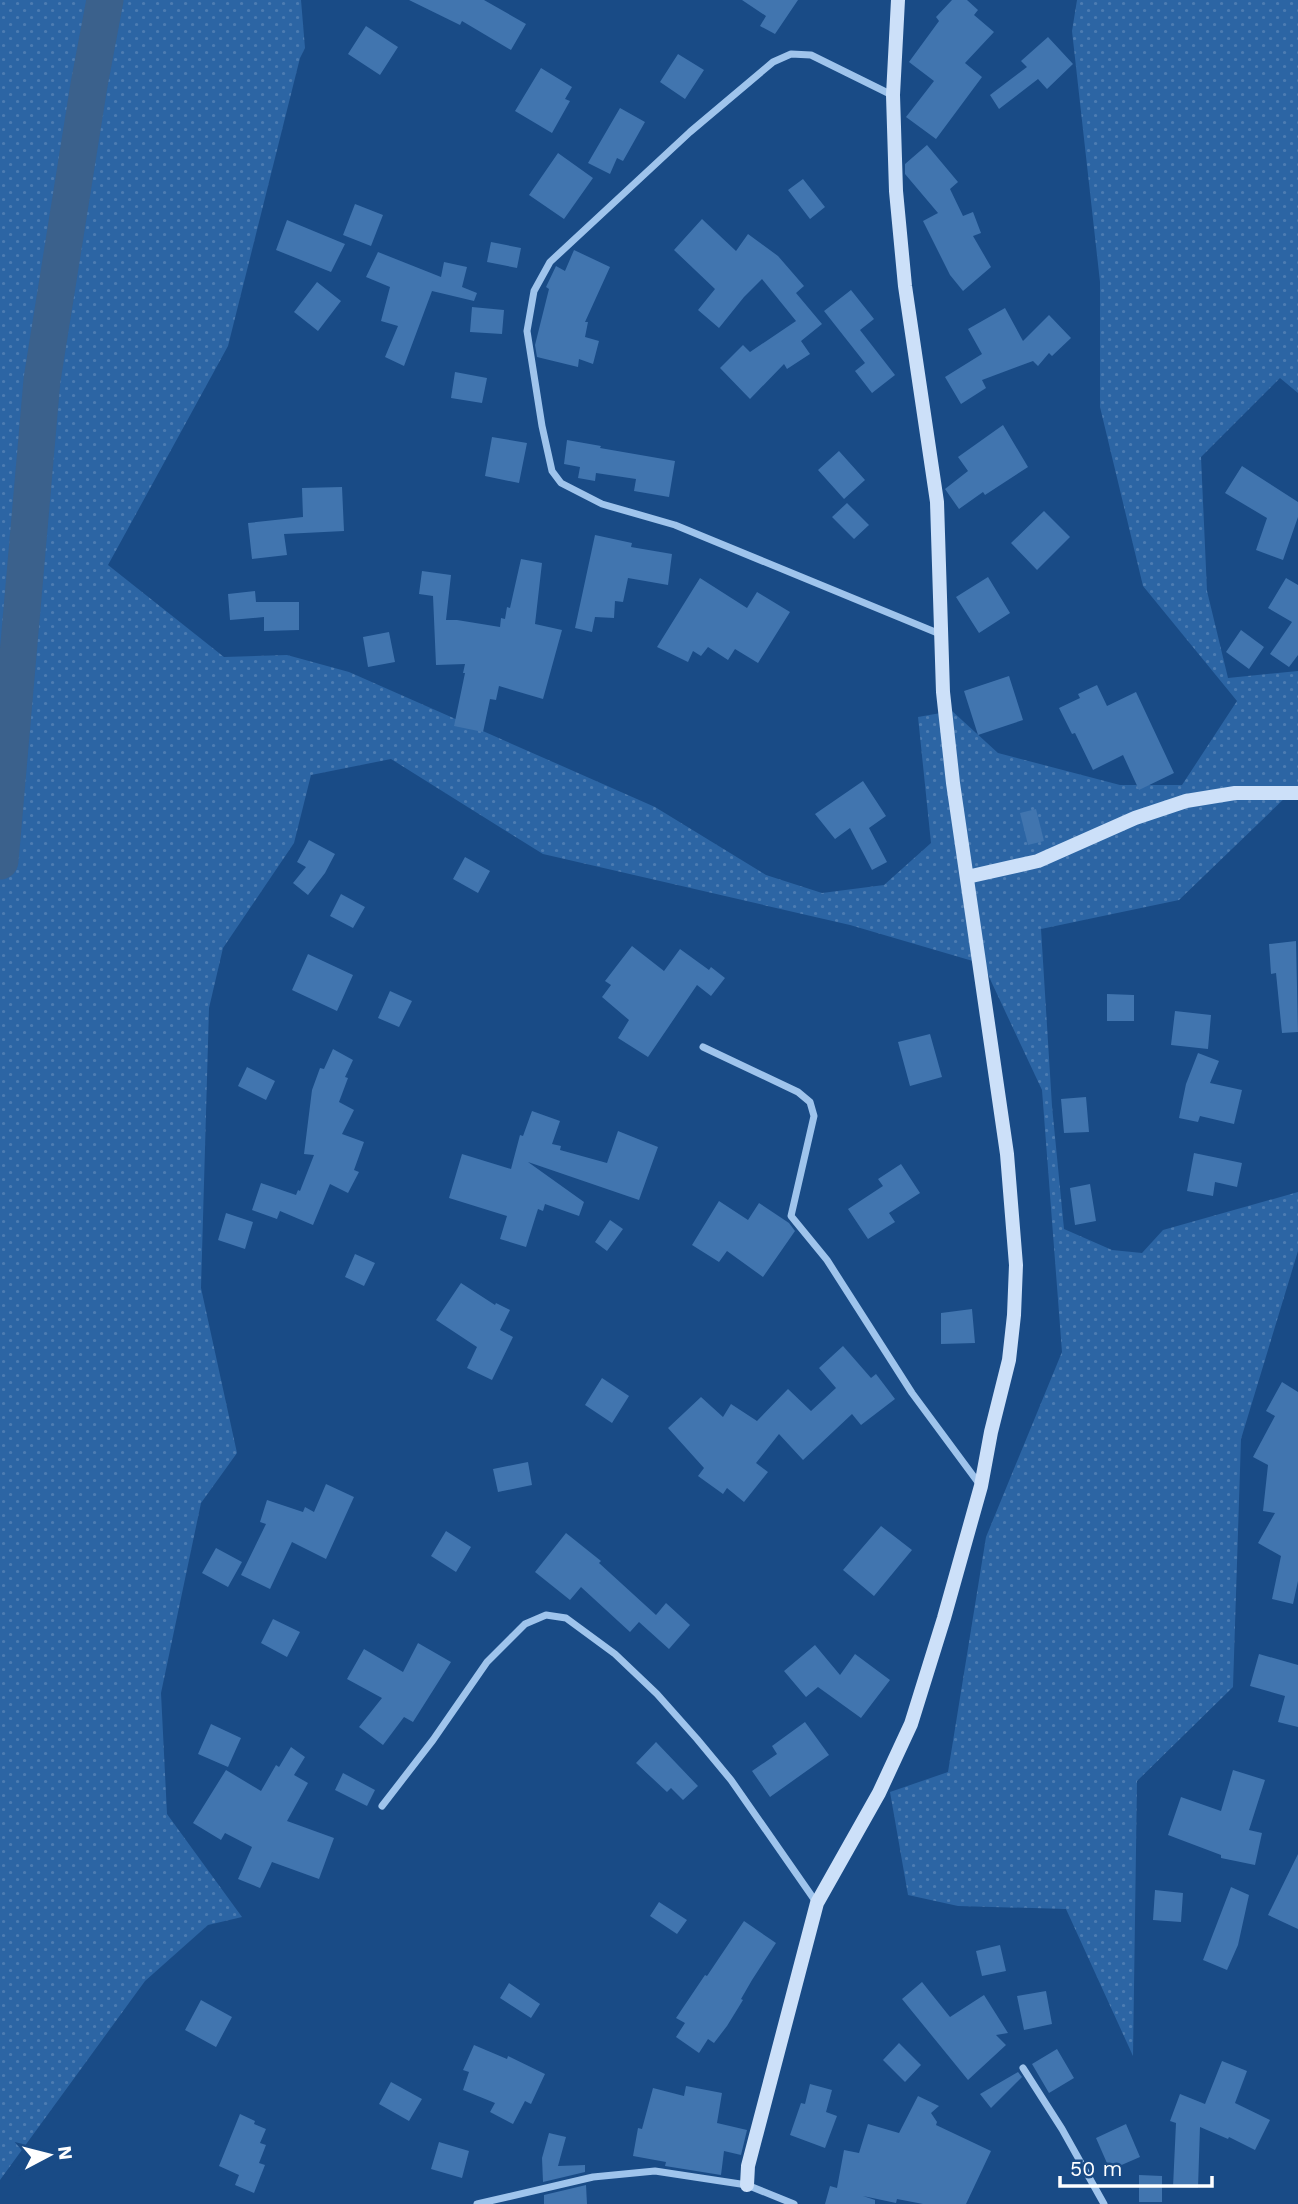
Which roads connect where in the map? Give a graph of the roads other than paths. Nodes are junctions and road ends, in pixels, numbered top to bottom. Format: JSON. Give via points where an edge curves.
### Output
{"nodes":[{"id":1,"x":898,"y":0,"type":"edge"},
{"id":2,"x":893,"y":95,"type":"junction"},
{"id":3,"x":941,"y":634,"type":"junction"},
{"id":4,"x":1298,"y":793,"type":"edge"},
{"id":5,"x":967,"y":877,"type":"junction"},
{"id":6,"x":703,"y":1047,"type":"dead end"},
{"id":7,"x":981,"y":1486,"type":"junction"},
{"id":8,"x":382,"y":1806,"type":"dead end"},
{"id":9,"x":817,"y":1903,"type":"junction"},
{"id":10,"x":1023,"y":2068,"type":"dead end"},
{"id":11,"x":747,"y":2185,"type":"junction"},
{"id":12,"x":776,"y":2201,"type":"edge"},
{"id":13,"x":477,"y":2204,"type":"edge"},
{"id":14,"x":794,"y":2204,"type":"edge"},
{"id":15,"x":1104,"y":2204,"type":"edge"}],
"edges":[{"from":1,"to":2,"type":"street"},
{"from":2,"to":3,"type":"street","via":[[905,286],[937,502]]},
{"from":2,"to":3,"type":"street","via":[[811,55],[791,54],[773,62],[550,262],[534,291],[527,331],[552,471],[561,483],[602,504],[675,525]]},
{"from":3,"to":5,"type":"street","via":[[943,692]]},
{"from":4,"to":5,"type":"street","via":[[1235,793],[1186,801],[1038,861]]},
{"from":5,"to":7,"type":"street","via":[[1007,1154],[1016,1265],[1009,1360]]},
{"from":6,"to":7,"type":"street","via":[[810,1102],[814,1116],[791,1216],[827,1260],[912,1393]]},
{"from":7,"to":9,"type":"street","via":[[911,1724],[879,1793]]},
{"from":8,"to":9,"type":"street","via":[[487,1662],[525,1625],[546,1615],[566,1618],[615,1654],[697,1739]]},
{"from":9,"to":11,"type":"street","via":[[748,2166]]},
{"from":10,"to":15,"type":"street"},
{"from":11,"to":12,"type":"street"},
{"from":11,"to":13,"type":"street","via":[[655,2171],[593,2177]]},
{"from":12,"to":14,"type":"street"}]}
